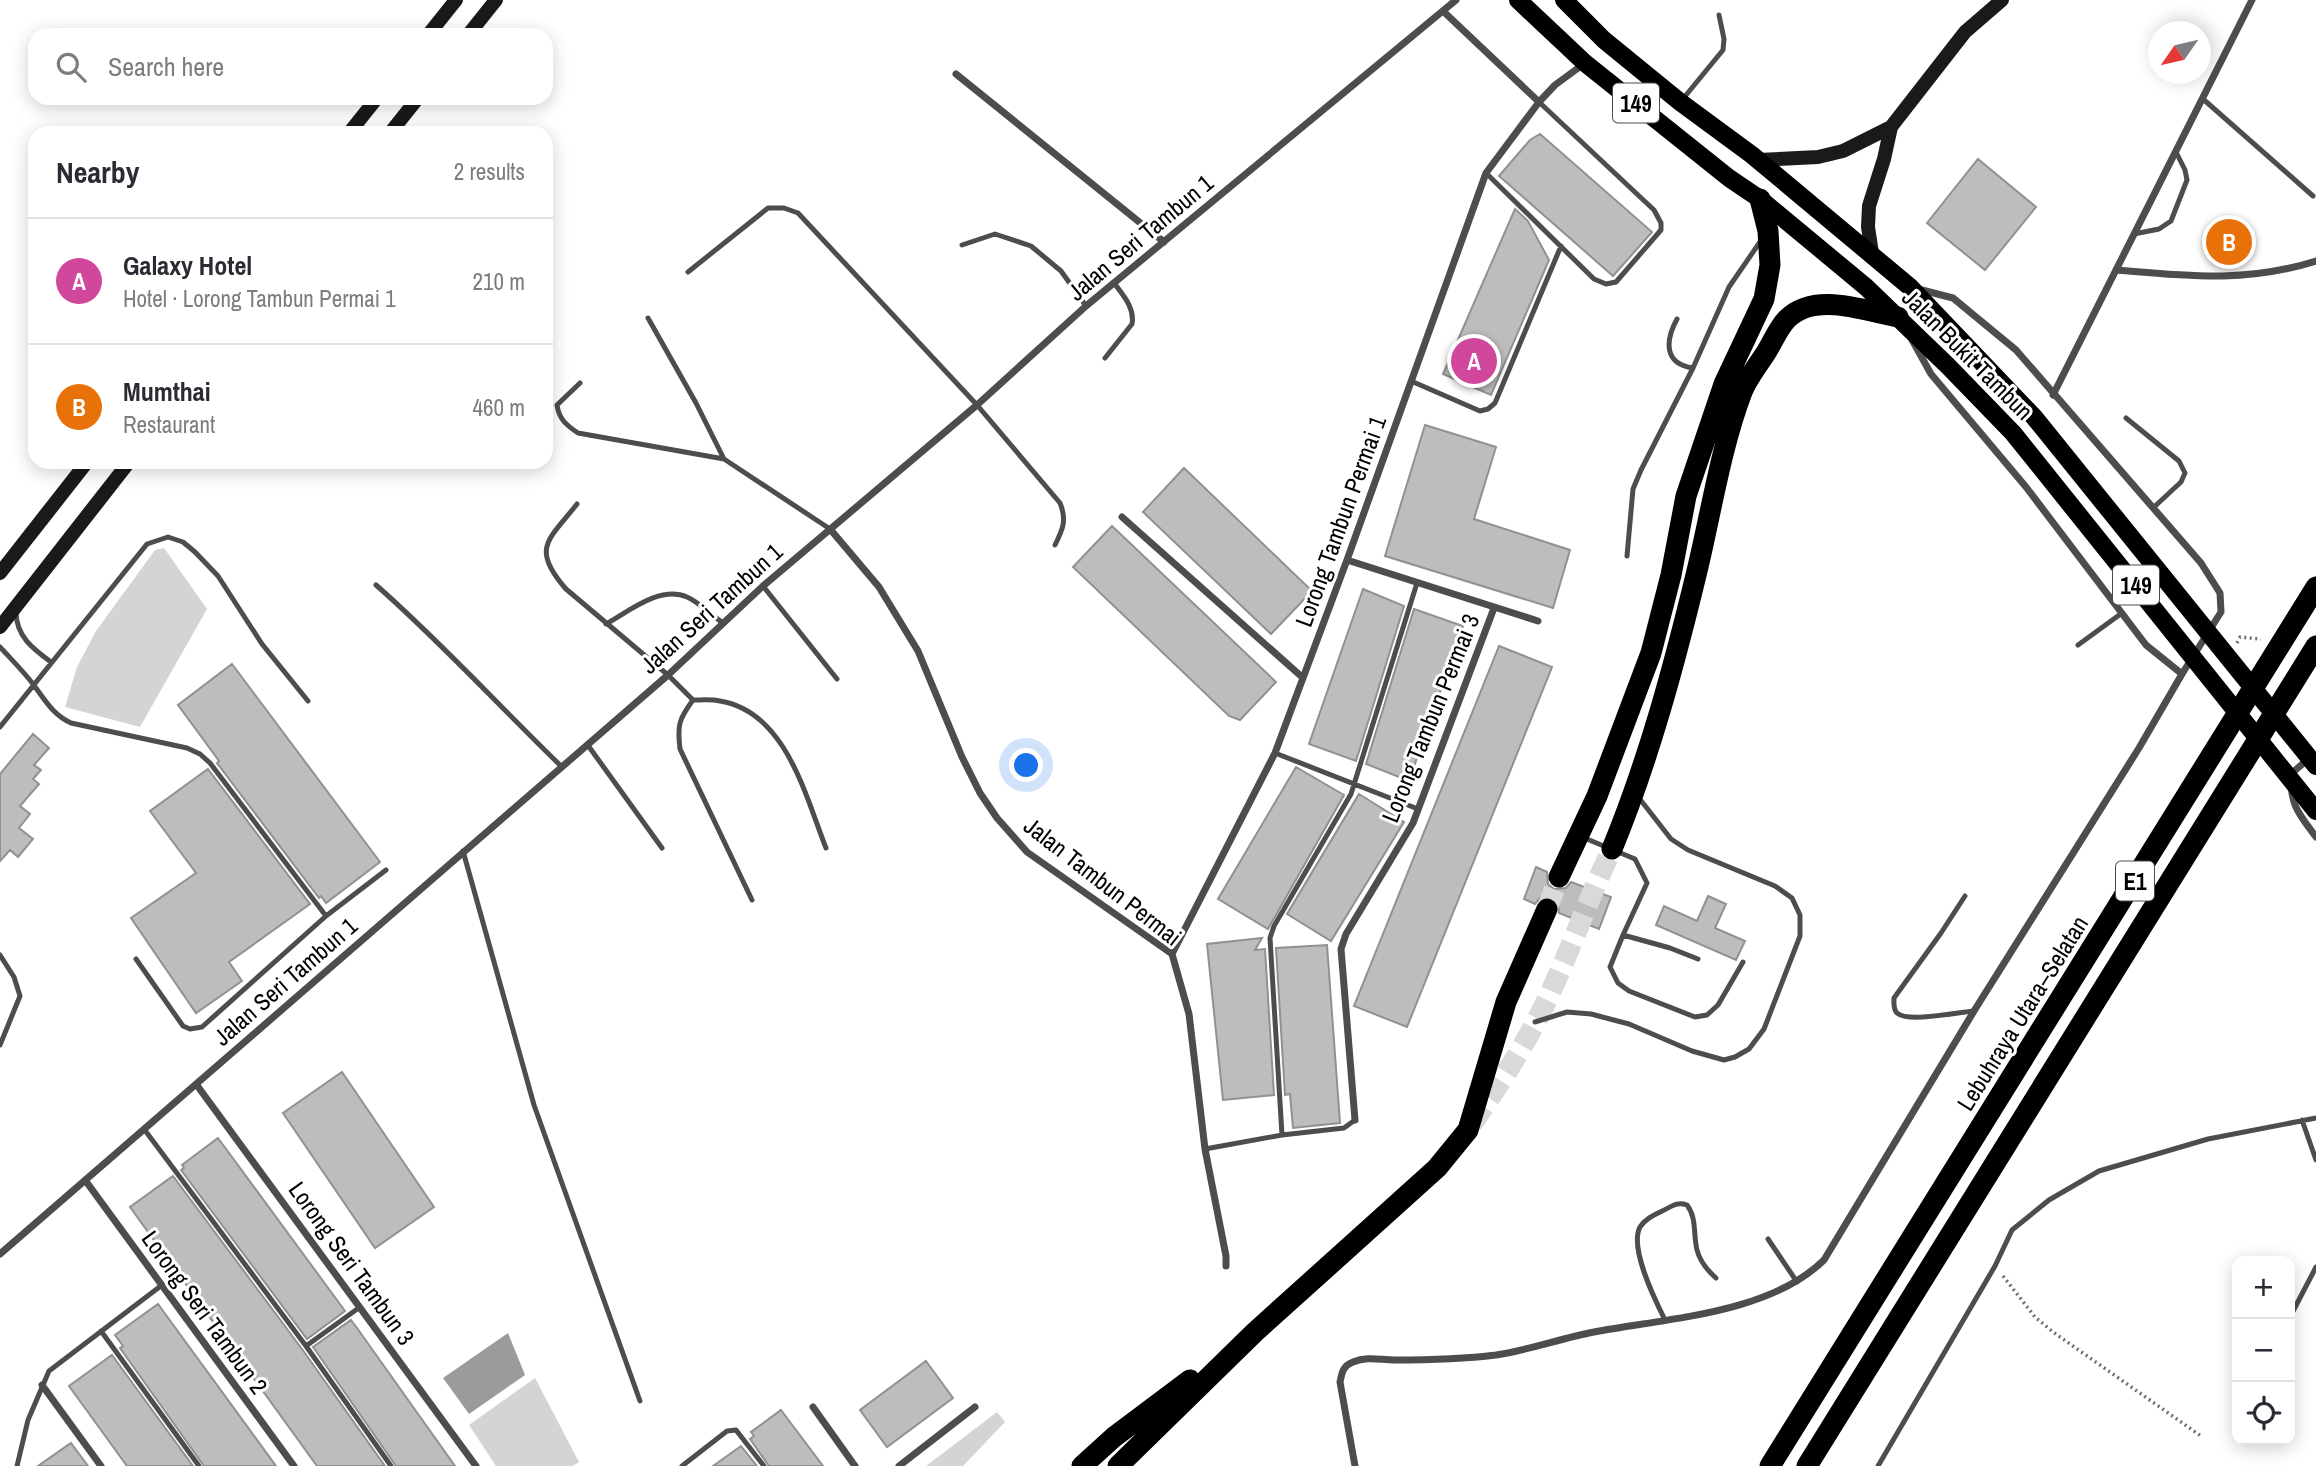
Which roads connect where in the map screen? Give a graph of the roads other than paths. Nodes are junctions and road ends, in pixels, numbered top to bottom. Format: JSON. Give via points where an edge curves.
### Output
{"nodes":[{"id":1,"x":456,"y":0,"type":"edge"},
{"id":2,"x":496,"y":0,"type":"edge"},
{"id":3,"x":1456,"y":0,"type":"edge"},
{"id":4,"x":1518,"y":0,"type":"edge"},
{"id":5,"x":1564,"y":0,"type":"edge"},
{"id":6,"x":2002,"y":0,"type":"edge"},
{"id":7,"x":2252,"y":0,"type":"edge"},
{"id":8,"x":1444,"y":12,"type":"junction"},
{"id":9,"x":1719,"y":15,"type":"dead end"},
{"id":10,"x":434,"y":28,"type":"edge"},
{"id":11,"x":474,"y":28,"type":"edge"},
{"id":12,"x":1585,"y":62,"type":"junction"},
{"id":13,"x":956,"y":74,"type":"dead end"},
{"id":14,"x":2203,"y":99,"type":"junction"},
{"id":15,"x":1539,"y":102,"type":"junction"},
{"id":16,"x":1680,"y":103,"type":"junction"},
{"id":17,"x":371,"y":105,"type":"edge"},
{"id":18,"x":412,"y":105,"type":"edge"},
{"id":19,"x":355,"y":126,"type":"edge"},
{"id":20,"x":396,"y":126,"type":"edge"},
{"id":21,"x":1891,"y":127,"type":"junction"},
{"id":22,"x":2176,"y":152,"type":"junction"},
{"id":23,"x":1758,"y":160,"type":"junction"},
{"id":24,"x":1486,"y":173,"type":"junction"},
{"id":25,"x":2313,"y":196,"type":"dead end"},
{"id":26,"x":1760,"y":199,"type":"junction"},
{"id":27,"x":1768,"y":231,"type":"junction"},
{"id":28,"x":2134,"y":234,"type":"junction"},
{"id":29,"x":1164,"y":242,"type":"junction"},
{"id":30,"x":962,"y":245,"type":"dead end"},
{"id":31,"x":1561,"y":246,"type":"junction"},
{"id":32,"x":1872,"y":253,"type":"junction"},
{"id":33,"x":2316,"y":261,"type":"edge"},
{"id":34,"x":2116,"y":270,"type":"junction"},
{"id":35,"x":688,"y":272,"type":"dead end"},
{"id":36,"x":1114,"y":283,"type":"junction"},
{"id":37,"x":1910,"y":287,"type":"junction"},
{"id":38,"x":1086,"y":306,"type":"junction"},
{"id":39,"x":1898,"y":317,"type":"junction"},
{"id":40,"x":648,"y":318,"type":"dead end"},
{"id":41,"x":1677,"y":319,"type":"dead end"},
{"id":42,"x":1105,"y":358,"type":"dead end"},
{"id":43,"x":1693,"y":368,"type":"junction"},
{"id":44,"x":1411,"y":382,"type":"junction"},
{"id":45,"x":580,"y":383,"type":"dead end"},
{"id":46,"x":2053,"y":395,"type":"junction"},
{"id":47,"x":977,"y":405,"type":"junction"},
{"id":48,"x":2126,"y":418,"type":"dead end"},
{"id":49,"x":724,"y":459,"type":"junction"},
{"id":50,"x":82,"y":469,"type":"edge"},
{"id":51,"x":123,"y":469,"type":"edge"},
{"id":52,"x":577,"y":504,"type":"dead end"},
{"id":53,"x":2154,"y":508,"type":"junction"},
{"id":54,"x":1122,"y":517,"type":"dead end"},
{"id":55,"x":830,"y":529,"type":"junction"},
{"id":56,"x":1055,"y":545,"type":"dead end"},
{"id":57,"x":1627,"y":556,"type":"dead end"},
{"id":58,"x":1347,"y":560,"type":"junction"},
{"id":59,"x":0,"y":573,"type":"edge"},
{"id":60,"x":1417,"y":583,"type":"junction"},
{"id":61,"x":376,"y":585,"type":"dead end"},
{"id":62,"x":763,"y":586,"type":"junction"},
{"id":63,"x":2316,"y":587,"type":"edge"},
{"id":64,"x":16,"y":605,"type":"junction"},
{"id":65,"x":1494,"y":608,"type":"junction"},
{"id":66,"x":2122,"y":613,"type":"junction"},
{"id":67,"x":1538,"y":621,"type":"dead end"},
{"id":68,"x":723,"y":623,"type":"junction"},
{"id":69,"x":606,"y":624,"type":"junction"},
{"id":70,"x":0,"y":626,"type":"edge"},
{"id":71,"x":2078,"y":645,"type":"dead end"},
{"id":72,"x":2316,"y":646,"type":"edge"},
{"id":73,"x":0,"y":647,"type":"edge"},
{"id":74,"x":51,"y":662,"type":"junction"},
{"id":75,"x":2182,"y":674,"type":"junction"},
{"id":76,"x":668,"y":675,"type":"junction"},
{"id":77,"x":1302,"y":677,"type":"junction"},
{"id":78,"x":837,"y":679,"type":"dead end"},
{"id":79,"x":33,"y":684,"type":"junction"},
{"id":80,"x":693,"y":700,"type":"junction"},
{"id":81,"x":308,"y":701,"type":"dead end"},
{"id":82,"x":0,"y":727,"type":"edge"},
{"id":83,"x":587,"y":744,"type":"junction"},
{"id":84,"x":1275,"y":752,"type":"junction"},
{"id":85,"x":2316,"y":755,"type":"edge"},
{"id":86,"x":561,"y":766,"type":"junction"},
{"id":87,"x":2316,"y":766,"type":"edge"},
{"id":88,"x":1354,"y":785,"type":"junction"},
{"id":89,"x":1636,"y":792,"type":"junction"},
{"id":90,"x":1418,"y":809,"type":"junction"},
{"id":91,"x":2316,"y":811,"type":"edge"},
{"id":92,"x":1579,"y":836,"type":"junction"},
{"id":93,"x":2316,"y":837,"type":"edge"},
{"id":94,"x":662,"y":848,"type":"dead end"},
{"id":95,"x":825,"y":848,"type":"dead end"},
{"id":96,"x":1612,"y":849,"type":"junction"},
{"id":97,"x":463,"y":851,"type":"junction"},
{"id":98,"x":386,"y":870,"type":"dead end"},
{"id":99,"x":1559,"y":877,"type":"tunnel mouth"},
{"id":100,"x":1965,"y":896,"type":"dead end"},
{"id":101,"x":752,"y":900,"type":"dead end"},
{"id":102,"x":1548,"y":909,"type":"tunnel mouth"},
{"id":103,"x":326,"y":916,"type":"junction"},
{"id":104,"x":1623,"y":935,"type":"junction"},
{"id":105,"x":1172,"y":954,"type":"junction"},
{"id":106,"x":0,"y":955,"type":"edge"},
{"id":107,"x":136,"y":959,"type":"dead end"},
{"id":108,"x":1699,"y":959,"type":"dead end"},
{"id":109,"x":1743,"y":962,"type":"dead end"},
{"id":110,"x":1974,"y":1011,"type":"junction"},
{"id":111,"x":1535,"y":1023,"type":"dead end"},
{"id":112,"x":0,"y":1045,"type":"edge"},
{"id":113,"x":196,"y":1084,"type":"junction"},
{"id":114,"x":2316,"y":1118,"type":"edge"},
{"id":115,"x":1355,"y":1120,"type":"joint"},
{"id":116,"x":2302,"y":1121,"type":"junction"},
{"id":117,"x":144,"y":1129,"type":"junction"},
{"id":118,"x":1282,"y":1135,"type":"junction"},
{"id":119,"x":1205,"y":1149,"type":"junction"},
{"id":120,"x":2316,"y":1160,"type":"edge"},
{"id":121,"x":85,"y":1180,"type":"junction"},
{"id":122,"x":1768,"y":1238,"type":"dead end"},
{"id":123,"x":0,"y":1254,"type":"edge"},
{"id":124,"x":1226,"y":1266,"type":"dead end"},
{"id":125,"x":2316,"y":1267,"type":"edge"},
{"id":126,"x":1716,"y":1278,"type":"dead end"},
{"id":127,"x":1797,"y":1282,"type":"junction"},
{"id":128,"x":162,"y":1285,"type":"junction"},
{"id":129,"x":360,"y":1307,"type":"junction"},
{"id":130,"x":2295,"y":1307,"type":"edge"},
{"id":131,"x":1665,"y":1320,"type":"junction"},
{"id":132,"x":101,"y":1331,"type":"junction"},
{"id":133,"x":1255,"y":1332,"type":"junction"},
{"id":134,"x":306,"y":1346,"type":"junction"},
{"id":135,"x":42,"y":1385,"type":"junction"},
{"id":136,"x":640,"y":1401,"type":"dead end"},
{"id":137,"x":813,"y":1407,"type":"dead end"},
{"id":138,"x":975,"y":1407,"type":"dead end"},
{"id":139,"x":1810,"y":1462,"type":"edge"},
{"id":140,"x":17,"y":1466,"type":"edge"},
{"id":141,"x":101,"y":1466,"type":"edge"},
{"id":142,"x":199,"y":1466,"type":"edge"},
{"id":143,"x":294,"y":1466,"type":"edge"},
{"id":144,"x":391,"y":1466,"type":"edge"},
{"id":145,"x":476,"y":1466,"type":"edge"},
{"id":146,"x":682,"y":1466,"type":"edge"},
{"id":147,"x":764,"y":1466,"type":"edge"},
{"id":148,"x":855,"y":1466,"type":"edge"},
{"id":149,"x":899,"y":1466,"type":"edge"},
{"id":150,"x":1082,"y":1466,"type":"edge"},
{"id":151,"x":1118,"y":1466,"type":"edge"},
{"id":152,"x":1355,"y":1466,"type":"edge"},
{"id":153,"x":1770,"y":1466,"type":"edge"},
{"id":154,"x":1878,"y":1466,"type":"edge"}],
"edges":[{"from":1,"to":10,"type":"main road"},
{"from":2,"to":11,"type":"main road"},
{"from":3,"to":8,"type":"street","name":"Jalan Seri Tambun 1"},
{"from":4,"to":12,"type":"main road","name":"Jalan Bukit Tambun","number":"149"},
{"from":5,"to":16,"type":"main road","name":"Jalan Bukit Tambun","number":"149"},
{"from":6,"to":21,"type":"main road","via":[[1965,32]]},
{"from":7,"to":14,"type":"street"},
{"from":8,"to":15,"type":"street"},
{"from":8,"to":29,"type":"street","name":"Jalan Seri Tambun 1"},
{"from":9,"to":16,"type":"lane","via":[[1723,50]]},
{"from":12,"to":15,"type":"street","name":"Lorong Tambun Permai 1"},
{"from":12,"to":26,"type":"main road","name":"Jalan Bukit Tambun","number":"149"},
{"from":13,"to":29,"type":"street"},
{"from":14,"to":22,"type":"street"},
{"from":14,"to":25,"type":"lane"},
{"from":15,"to":24,"type":"street","name":"Lorong Tambun Permai 1"},
{"from":15,"to":31,"type":"lane","via":[[1654,209],[1661,223],[1661,230],[1616,282],[1594,279]]},
{"from":16,"to":23,"type":"main road","name":"Jalan Bukit Tambun","number":"149"},
{"from":17,"to":19,"type":"main road"},
{"from":18,"to":20,"type":"main road"},
{"from":21,"to":23,"type":"main road","via":[[1843,151]]},
{"from":21,"to":32,"type":"main road","via":[[1869,206]]},
{"from":22,"to":28,"type":"street"},
{"from":22,"to":28,"type":"lane","via":[[2188,180],[2171,221],[2159,229]]},
{"from":23,"to":32,"type":"main road","name":"Jalan Bukit Tambun","number":"149"},
{"from":24,"to":31,"type":"lane"},
{"from":24,"to":44,"type":"street","name":"Lorong Tambun Permai 1"},
{"from":26,"to":27,"type":"highway"},
{"from":26,"to":39,"type":"main road","name":"Jalan Bukit Tambun","number":"149"},
{"from":27,"to":43,"type":"lane","via":[[1728,287]]},
{"from":27,"to":92,"type":"highway","via":[[1770,265],[1764,299],[1724,384],[1686,496],[1651,653]]},
{"from":28,"to":34,"type":"street"},
{"from":29,"to":36,"type":"street","name":"Jalan Seri Tambun 1"},
{"from":30,"to":38,"type":"lane","via":[[995,234],[1031,246],[1061,271]]},
{"from":31,"to":44,"type":"lane","via":[[1495,403],[1480,411]]},
{"from":32,"to":37,"type":"main road","name":"Jalan Bukit Tambun","number":"149"},
{"from":33,"to":34,"type":"street","via":[[2234,277]]},
{"from":34,"to":46,"type":"street"},
{"from":35,"to":47,"type":"lane","via":[[768,208],[798,213]]},
{"from":36,"to":38,"type":"street","name":"Jalan Seri Tambun 1"},
{"from":36,"to":42,"type":"lane","via":[[1133,317]]},
{"from":37,"to":46,"type":"street","via":[[1953,298],[2016,350]]},
{"from":37,"to":87,"type":"main road","name":"Jalan Bukit Tambun","number":"149","via":[[2034,417]]},
{"from":38,"to":47,"type":"street","name":"Jalan Seri Tambun 1"},
{"from":39,"to":66,"type":"street","via":[[1931,374],[2026,487]]},
{"from":39,"to":89,"type":"highway","via":[[1837,304],[1799,311],[1787,319],[1743,390]]},
{"from":39,"to":91,"type":"main road","name":"Jalan Bukit Tambun","number":"149","via":[[2013,433]]},
{"from":40,"to":49,"type":"lane"},
{"from":41,"to":43,"type":"lane","via":[[1668,345],[1677,362]]},
{"from":43,"to":57,"type":"lane","via":[[1633,489]]},
{"from":44,"to":58,"type":"street","name":"Lorong Tambun Permai 1"},
{"from":45,"to":49,"type":"lane","via":[[557,405],[565,424],[578,433]]},
{"from":46,"to":53,"type":"street"},
{"from":47,"to":55,"type":"street","name":"Jalan Seri Tambun 1"},
{"from":47,"to":56,"type":"lane","via":[[1060,503],[1064,526]]},
{"from":48,"to":53,"type":"lane","via":[[2179,461],[2185,473]]},
{"from":49,"to":55,"type":"lane"},
{"from":50,"to":59,"type":"main road"},
{"from":51,"to":64,"type":"main road"},
{"from":52,"to":69,"type":"lane","via":[[545,545],[546,562],[566,589]]},
{"from":53,"to":75,"type":"street","via":[[2220,593],[2221,612]]},
{"from":54,"to":77,"type":"street"},
{"from":55,"to":62,"type":"street","name":"Jalan Seri Tambun 1"},
{"from":55,"to":105,"type":"street","name":"Jalan Tambun Permai","via":[[879,587],[918,651],[962,757],[997,818],[1027,852]]},
{"from":58,"to":60,"type":"street"},
{"from":58,"to":77,"type":"street","name":"Lorong Tambun Permai 1"},
{"from":60,"to":65,"type":"street"},
{"from":60,"to":88,"type":"lane"},
{"from":61,"to":86,"type":"lane"},
{"from":62,"to":68,"type":"street","name":"Jalan Seri Tambun 1"},
{"from":62,"to":78,"type":"lane"},
{"from":63,"to":153,"type":"highway","name":"Lebuhraya Utara–Selatan","number":"E1"},
{"from":64,"to":70,"type":"main road"},
{"from":64,"to":74,"type":"lane","via":[[16,622],[23,637]]},
{"from":65,"to":67,"type":"street"},
{"from":65,"to":90,"type":"street","name":"Lorong Tambun Permai 3"},
{"from":66,"to":71,"type":"lane"},
{"from":66,"to":75,"type":"street","via":[[2146,645]]},
{"from":68,"to":69,"type":"lane","via":[[687,597],[672,594],[654,597]]},
{"from":68,"to":76,"type":"street","name":"Jalan Seri Tambun 1"},
{"from":69,"to":76,"type":"lane"},
{"from":72,"to":139,"type":"highway","number":"E1"},
{"from":73,"to":79,"type":"lane"},
{"from":74,"to":79,"type":"lane"},
{"from":74,"to":81,"type":"lane","via":[[147,544],[168,537],[183,542],[218,576],[262,644]]},
{"from":75,"to":110,"type":"street"},
{"from":76,"to":80,"type":"lane"},
{"from":76,"to":83,"type":"street","name":"Jalan Seri Tambun 1"},
{"from":77,"to":84,"type":"street","name":"Lorong Tambun Permai 1"},
{"from":79,"to":82,"type":"lane"},
{"from":79,"to":103,"type":"lane","via":[[46,704],[71,723],[200,754]]},
{"from":80,"to":95,"type":"lane","via":[[721,701],[748,711],[771,729],[793,765]]},
{"from":80,"to":101,"type":"lane","via":[[677,731],[680,749]]},
{"from":83,"to":86,"type":"street","name":"Jalan Seri Tambun 1"},
{"from":83,"to":94,"type":"lane"},
{"from":84,"to":88,"type":"lane"},
{"from":84,"to":105,"type":"street","name":"Lorong Tambun Permai 1"},
{"from":85,"to":93,"type":"street","via":[[2291,774],[2290,792],[2295,809]]},
{"from":86,"to":97,"type":"street","name":"Jalan Seri Tambun 1"},
{"from":88,"to":90,"type":"lane"},
{"from":88,"to":118,"type":"lane","via":[[1270,938]]},
{"from":89,"to":96,"type":"highway"},
{"from":89,"to":111,"type":"lane","via":[[1671,839],[1792,898],[1800,915],[1800,936],[1764,1029],[1749,1049],[1724,1060],[1591,1014],[1567,1012]]},
{"from":90,"to":115,"type":"street","name":"Lorong Tambun Permai 3","via":[[1341,949]]},
{"from":92,"to":96,"type":"lane"},
{"from":92,"to":99,"type":"highway"},
{"from":96,"to":104,"type":"lane","via":[[1635,859],[1647,883]]},
{"from":97,"to":113,"type":"street","name":"Jalan Seri Tambun 1"},
{"from":97,"to":136,"type":"lane","via":[[534,1105]]},
{"from":98,"to":103,"type":"lane"},
{"from":100,"to":110,"type":"lane","via":[[1894,998],[1894,1007],[1897,1014],[1908,1018]]},
{"from":102,"to":133,"type":"highway","via":[[1506,1002],[1468,1130],[1437,1168]]},
{"from":103,"to":107,"type":"lane","via":[[202,1027],[190,1030]]},
{"from":104,"to":108,"type":"lane"},
{"from":104,"to":109,"type":"lane","via":[[1610,967],[1618,983],[1695,1017],[1718,1005]]},
{"from":105,"to":119,"type":"street","name":"Jalan Tambun Permai","via":[[1189,1014]]},
{"from":106,"to":112,"type":"lane","via":[[20,996]]},
{"from":110,"to":127,"type":"street","via":[[1824,1259]]},
{"from":113,"to":117,"type":"street","name":"Jalan Seri Tambun 1"},
{"from":113,"to":129,"type":"street","name":"Lorong Seri Tambun 3"},
{"from":114,"to":116,"type":"lane"},
{"from":115,"to":118,"type":"lane","via":[[1344,1128]]},
{"from":116,"to":120,"type":"lane"},
{"from":116,"to":154,"type":"lane","via":[[2208,1139],[2099,1171],[2049,1200],[2012,1230],[1996,1266]]},
{"from":117,"to":121,"type":"street","name":"Jalan Seri Tambun 1"},
{"from":117,"to":134,"type":"lane"},
{"from":118,"to":119,"type":"lane"},
{"from":119,"to":124,"type":"street","name":"Jalan Tambun Permai"},
{"from":121,"to":123,"type":"street","name":"Jalan Seri Tambun 1"},
{"from":121,"to":128,"type":"street","name":"Lorong Seri Tambun 2"},
{"from":122,"to":127,"type":"lane"},
{"from":125,"to":130,"type":"lane"},
{"from":126,"to":131,"type":"lane","via":[[1697,1251],[1692,1211],[1687,1205],[1676,1204],[1650,1217],[1640,1228],[1638,1244]]},
{"from":127,"to":131,"type":"street","via":[[1743,1303]]},
{"from":128,"to":132,"type":"lane"},
{"from":128,"to":143,"type":"street","name":"Lorong Seri Tambun 2"},
{"from":129,"to":134,"type":"lane"},
{"from":129,"to":145,"type":"street","name":"Lorong Seri Tambun 3"},
{"from":131,"to":152,"type":"street","via":[[1496,1355],[1350,1362],[1342,1370],[1340,1382]]},
{"from":132,"to":135,"type":"lane","via":[[49,1371]]},
{"from":132,"to":142,"type":"lane"},
{"from":133,"to":150,"type":"highway"},
{"from":133,"to":151,"type":"highway"},
{"from":134,"to":144,"type":"lane"},
{"from":135,"to":140,"type":"lane"},
{"from":135,"to":141,"type":"street"},
{"from":137,"to":148,"type":"street"},
{"from":138,"to":149,"type":"street"},
{"from":146,"to":147,"type":"lane","via":[[736,1430]]}]}
